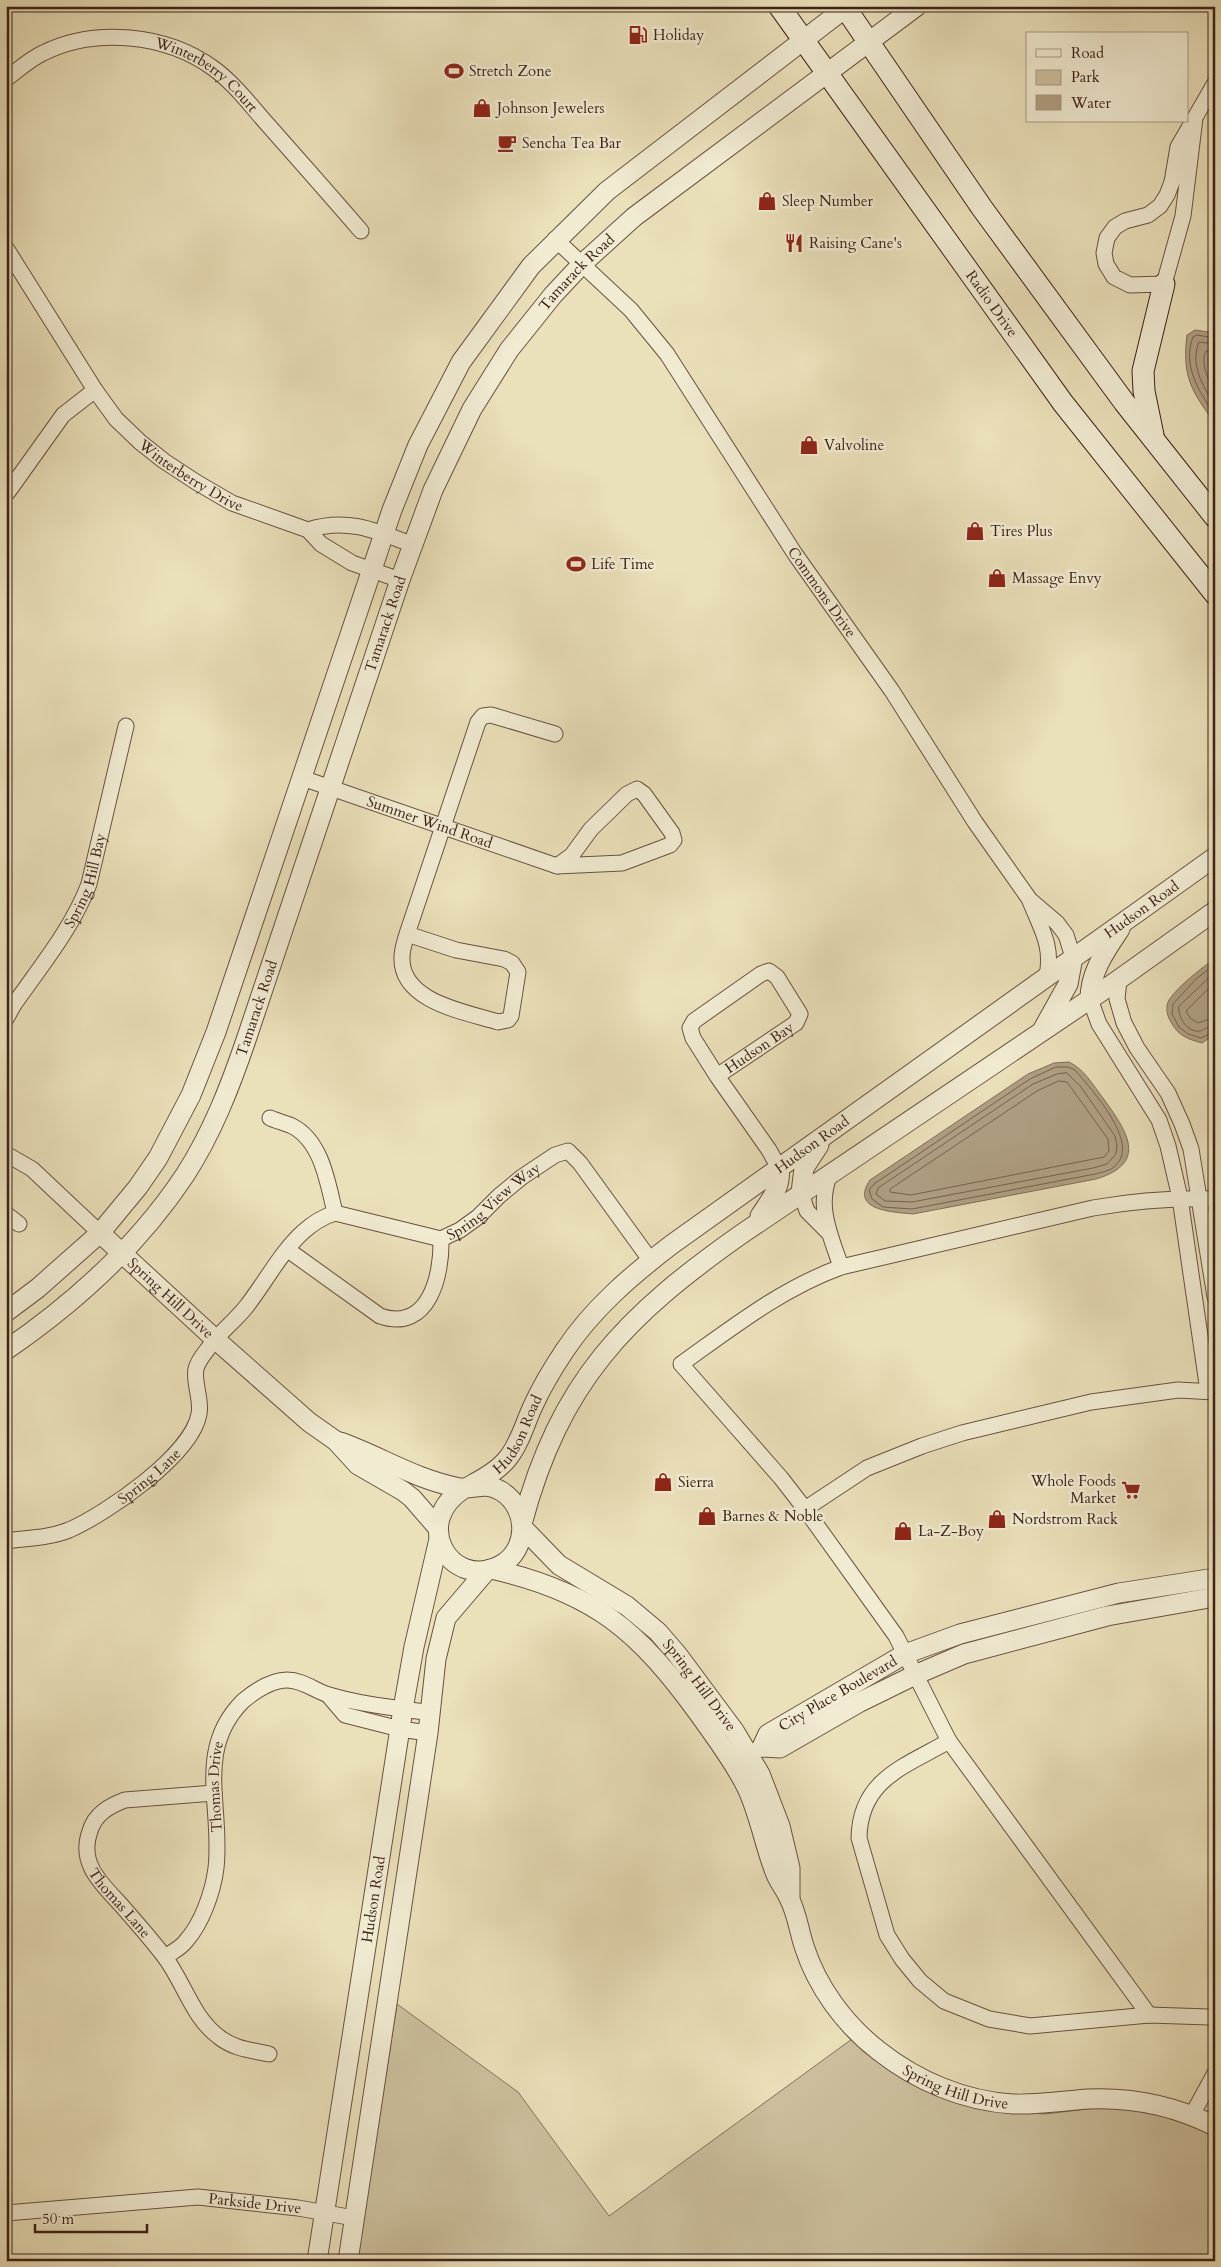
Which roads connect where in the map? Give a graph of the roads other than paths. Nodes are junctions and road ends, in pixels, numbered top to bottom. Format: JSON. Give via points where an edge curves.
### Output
{"nodes":[{"id":1,"x":779,"y":6,"type":"edge"},
{"id":2,"x":918,"y":6,"type":"edge"},
{"id":3,"x":846,"y":7,"type":"edge"},
{"id":4,"x":803,"y":40,"type":"junction"},
{"id":5,"x":868,"y":42,"type":"junction"},
{"id":6,"x":826,"y":73,"type":"junction"},
{"id":7,"x":6,"y":79,"type":"edge"},
{"id":8,"x":1215,"y":83,"type":"edge"},
{"id":9,"x":1195,"y":118,"type":"junction"},
{"id":10,"x":361,"y":231,"type":"dead end"},
{"id":11,"x":555,"y":239,"type":"junction"},
{"id":12,"x":6,"y":248,"type":"edge"},
{"id":13,"x":582,"y":264,"type":"junction"},
{"id":14,"x":1164,"y":284,"type":"junction"},
{"id":15,"x":94,"y":390,"type":"junction"},
{"id":16,"x":1154,"y":440,"type":"junction"},
{"id":17,"x":8,"y":492,"type":"dead end"},
{"id":18,"x":1215,"y":517,"type":"edge"},
{"id":19,"x":308,"y":530,"type":"junction"},
{"id":20,"x":383,"y":534,"type":"junction"},
{"id":21,"x":413,"y":545,"type":"junction"},
{"id":22,"x":372,"y":571,"type":"junction"},
{"id":23,"x":400,"y":580,"type":"junction"},
{"id":24,"x":1215,"y":594,"type":"edge"},
{"id":25,"x":126,"y":726,"type":"dead end"},
{"id":26,"x":555,"y":734,"type":"dead end"},
{"id":27,"x":302,"y":778,"type":"junction"},
{"id":28,"x":331,"y":789,"type":"junction"},
{"id":29,"x":444,"y":826,"type":"junction"},
{"id":30,"x":1215,"y":856,"type":"edge"},
{"id":31,"x":557,"y":866,"type":"junction"},
{"id":32,"x":1030,"y":900,"type":"junction"},
{"id":33,"x":1215,"y":911,"type":"edge"},
{"id":34,"x":1127,"y":919,"type":"junction"},
{"id":35,"x":407,"y":934,"type":"junction"},
{"id":36,"x":1073,"y":957,"type":"junction"},
{"id":37,"x":1047,"y":976,"type":"junction"},
{"id":38,"x":1119,"y":980,"type":"junction"},
{"id":39,"x":1090,"y":999,"type":"junction"},
{"id":40,"x":6,"y":1019,"type":"edge"},
{"id":41,"x":1042,"y":1032,"type":"junction"},
{"id":42,"x":717,"y":1076,"type":"junction"},
{"id":43,"x":270,"y":1118,"type":"dead end"},
{"id":44,"x":827,"y":1133,"type":"junction"},
{"id":45,"x":6,"y":1154,"type":"edge"},
{"id":46,"x":778,"y":1168,"type":"junction"},
{"id":47,"x":831,"y":1172,"type":"junction"},
{"id":48,"x":801,"y":1193,"type":"junction"},
{"id":49,"x":1180,"y":1198,"type":"junction"},
{"id":50,"x":1199,"y":1199,"type":"junction"},
{"id":51,"x":1215,"y":1199,"type":"edge"},
{"id":52,"x":335,"y":1213,"type":"junction"},
{"id":53,"x":6,"y":1214,"type":"edge"},
{"id":54,"x":19,"y":1224,"type":"dead end"},
{"id":55,"x":752,"y":1227,"type":"junction"},
{"id":56,"x":828,"y":1232,"type":"junction"},
{"id":57,"x":100,"y":1233,"type":"junction"},
{"id":58,"x":441,"y":1239,"type":"junction"},
{"id":59,"x":288,"y":1250,"type":"junction"},
{"id":60,"x":122,"y":1254,"type":"junction"},
{"id":61,"x":651,"y":1262,"type":"junction"},
{"id":62,"x":841,"y":1267,"type":"junction"},
{"id":63,"x":1215,"y":1297,"type":"edge"},
{"id":64,"x":6,"y":1312,"type":"edge"},
{"id":65,"x":215,"y":1339,"type":"junction"},
{"id":66,"x":6,"y":1350,"type":"edge"},
{"id":67,"x":1211,"y":1392,"type":"edge"},
{"id":68,"x":336,"y":1441,"type":"junction"},
{"id":69,"x":467,"y":1488,"type":"junction"},
{"id":70,"x":804,"y":1509,"type":"junction"},
{"id":71,"x":522,"y":1526,"type":"junction"},
{"id":72,"x":438,"y":1533,"type":"junction"},
{"id":73,"x":6,"y":1541,"type":"edge"},
{"id":74,"x":489,"y":1569,"type":"junction"},
{"id":75,"x":1215,"y":1578,"type":"edge"},
{"id":76,"x":1215,"y":1597,"type":"edge"},
{"id":77,"x":906,"y":1654,"type":"junction"},
{"id":78,"x":916,"y":1675,"type":"junction"},
{"id":79,"x":328,"y":1695,"type":"junction"},
{"id":80,"x":403,"y":1709,"type":"junction"},
{"id":81,"x":431,"y":1713,"type":"junction"},
{"id":82,"x":400,"y":1729,"type":"junction"},
{"id":83,"x":428,"y":1733,"type":"junction"},
{"id":84,"x":950,"y":1741,"type":"junction"},
{"id":85,"x":748,"y":1755,"type":"junction"},
{"id":86,"x":214,"y":1792,"type":"junction"},
{"id":87,"x":165,"y":1957,"type":"junction"},
{"id":88,"x":1149,"y":2015,"type":"junction"},
{"id":89,"x":1215,"y":2019,"type":"edge"},
{"id":90,"x":269,"y":2054,"type":"dead end"},
{"id":91,"x":1215,"y":2073,"type":"edge"},
{"id":92,"x":1192,"y":2115,"type":"junction"},
{"id":93,"x":1215,"y":2126,"type":"edge"},
{"id":94,"x":6,"y":2213,"type":"edge"},
{"id":95,"x":325,"y":2213,"type":"junction"},
{"id":96,"x":354,"y":2218,"type":"junction"},
{"id":97,"x":317,"y":2261,"type":"edge"},
{"id":98,"x":348,"y":2261,"type":"edge"}],
"edges":[{"from":1,"to":4,"type":"main road","name":"Radio Drive"},
{"from":2,"to":5,"type":"street","name":"Tamarack Road"},
{"from":3,"to":4,"type":"street","name":"Tamarack Road"},
{"from":3,"to":5,"type":"main road"},
{"from":4,"to":6,"type":"main road","name":"Radio Drive"},
{"from":4,"to":11,"type":"street","name":"Tamarack Road","via":[[607,191]]},
{"from":5,"to":6,"type":"street","name":"Tamarack Road"},
{"from":5,"to":16,"type":"main road","via":[[982,208]]},
{"from":6,"to":13,"type":"street","name":"Tamarack Road","via":[[634,217]]},
{"from":6,"to":24,"type":"main road","name":"Radio Drive","via":[[1062,403]]},
{"from":7,"to":10,"type":"street","name":"Winterberry Court","via":[[43,53],[71,43],[100,38],[160,42],[189,54],[213,68],[237,90]]},
{"from":8,"to":9,"type":"street"},
{"from":9,"to":14,"type":"street","via":[[1183,216]]},
{"from":9,"to":14,"type":"street","via":[[1178,147],[1172,182],[1160,206],[1148,215],[1124,221],[1115,227],[1107,238],[1104,253],[1114,277],[1130,286]]},
{"from":11,"to":13,"type":"street","name":"Commons Drive"},
{"from":11,"to":20,"type":"street","name":"Tamarack Road","via":[[525,272],[461,362],[418,445]]},
{"from":12,"to":15,"type":"street","name":"Winterberry Drive"},
{"from":13,"to":21,"type":"street","name":"Tamarack Road","via":[[509,350],[472,409],[433,490]]},
{"from":13,"to":32,"type":"street","name":"Commons Drive","via":[[631,310],[671,359],[795,554],[892,691],[975,822]]},
{"from":14,"to":16,"type":"main road","via":[[1143,371]]},
{"from":15,"to":17,"type":"street","via":[[63,415]]},
{"from":15,"to":19,"type":"street","name":"Winterberry Drive","via":[[140,442],[196,482],[232,502]]},
{"from":16,"to":18,"type":"main road"},
{"from":19,"to":20,"type":"street","via":[[325,524],[343,524]]},
{"from":19,"to":22,"type":"street","name":"Winterberry Drive","via":[[334,553]]},
{"from":20,"to":21,"type":"street"},
{"from":20,"to":22,"type":"street","name":"Tamarack Road"},
{"from":21,"to":23,"type":"street","name":"Tamarack Road"},
{"from":22,"to":23,"type":"street","name":"Winterberry Drive"},
{"from":22,"to":27,"type":"street","name":"Tamarack Road"},
{"from":23,"to":28,"type":"street","name":"Tamarack Road"},
{"from":25,"to":40,"type":"street","name":"Spring Hill Bay","via":[[84,898]]},
{"from":26,"to":29,"type":"street","via":[[491,715],[484,716],[478,722]]},
{"from":27,"to":28,"type":"street","name":"Summer Wind Road"},
{"from":27,"to":57,"type":"street","name":"Tamarack Road","via":[[216,1032],[191,1095],[158,1158]]},
{"from":28,"to":29,"type":"street","name":"Summer Wind Road"},
{"from":28,"to":60,"type":"street","name":"Tamarack Road","via":[[220,1109],[185,1174]]},
{"from":29,"to":31,"type":"street","name":"Summer Wind Road"},
{"from":29,"to":35,"type":"street"},
{"from":30,"to":34,"type":"street","name":"Hudson Road"},
{"from":31,"to":31,"type":"street","via":[[572,855],[591,829],[627,794],[637,789],[644,794],[674,840],[664,849],[622,863]]},
{"from":32,"to":36,"type":"street","name":"Commons Drive","via":[[1057,923],[1068,940]]},
{"from":32,"to":37,"type":"street","via":[[1049,946]]},
{"from":33,"to":38,"type":"street","name":"Hudson Road"},
{"from":34,"to":36,"type":"street","name":"Hudson Road"},
{"from":34,"to":39,"type":"street","via":[[1097,969]]},
{"from":35,"to":35,"type":"street","via":[[512,963],[518,972],[508,1020],[498,1022],[430,1000],[418,992],[405,973],[402,957]]},
{"from":36,"to":37,"type":"street","name":"Hudson Road"},
{"from":36,"to":41,"type":"street","via":[[1068,984]]},
{"from":37,"to":44,"type":"street","name":"Hudson Road"},
{"from":38,"to":39,"type":"street","name":"Hudson Road"},
{"from":38,"to":50,"type":"street","via":[[1118,999],[1124,1023],[1168,1094],[1182,1124],[1191,1149]]},
{"from":39,"to":41,"type":"street","name":"Hudson Road"},
{"from":39,"to":49,"type":"street","via":[[1099,1024],[1159,1120]]},
{"from":41,"to":47,"type":"street","name":"Hudson Road"},
{"from":42,"to":42,"type":"street","name":"Hudson Bay","via":[[690,1028],[694,1021],[769,971],[777,977],[800,1014],[796,1023]]},
{"from":42,"to":46,"type":"street","name":"Hudson Bay"},
{"from":43,"to":52,"type":"street","via":[[294,1126],[315,1148],[322,1162]]},
{"from":44,"to":46,"type":"street","name":"Hudson Road"},
{"from":44,"to":48,"type":"street","via":[[804,1168]]},
{"from":45,"to":57,"type":"street","name":"Spring Hill Drive","via":[[32,1169]]},
{"from":46,"to":55,"type":"street","via":[[780,1178],[775,1193]]},
{"from":46,"to":61,"type":"street","name":"Hudson Road"},
{"from":47,"to":48,"type":"street","name":"Hudson Road"},
{"from":47,"to":56,"type":"street","via":[[824,1198]]},
{"from":48,"to":55,"type":"street","name":"Hudson Road"},
{"from":48,"to":56,"type":"street","via":[[807,1211]]},
{"from":49,"to":50,"type":"street"},
{"from":49,"to":62,"type":"street","via":[[1093,1208]]},
{"from":49,"to":67,"type":"street"},
{"from":50,"to":51,"type":"street"},
{"from":50,"to":63,"type":"street"},
{"from":52,"to":58,"type":"street","name":"Spring View Way"},
{"from":52,"to":59,"type":"street","via":[[320,1218],[302,1232]]},
{"from":53,"to":54,"type":"street"},
{"from":55,"to":71,"type":"street","name":"Hudson Road","via":[[655,1301],[594,1365],[574,1393],[551,1438],[533,1484]]},
{"from":56,"to":62,"type":"street"},
{"from":57,"to":60,"type":"street","name":"Spring Hill Drive"},
{"from":57,"to":64,"type":"street","name":"Tamarack Road","via":[[54,1275]]},
{"from":58,"to":59,"type":"street","via":[[441,1258],[430,1298],[419,1312],[392,1320],[380,1316]]},
{"from":58,"to":61,"type":"street","name":"Spring View Way","via":[[478,1217],[522,1177],[555,1155],[568,1152],[580,1163]]},
{"from":59,"to":65,"type":"street","via":[[245,1308]]},
{"from":60,"to":65,"type":"street","name":"Spring Hill Drive"},
{"from":60,"to":66,"type":"street","name":"Tamarack Road","via":[[61,1311]]},
{"from":61,"to":69,"type":"street","name":"Hudson Road","via":[[610,1297],[570,1344],[543,1386],[508,1458]]},
{"from":62,"to":70,"type":"street","via":[[770,1301],[681,1364]]},
{"from":65,"to":68,"type":"street","name":"Spring Hill Drive","via":[[309,1422]]},
{"from":65,"to":73,"type":"street","name":"Spring Lane","via":[[195,1370],[199,1414],[190,1436],[176,1452],[133,1490],[90,1519],[45,1538]]},
{"from":67,"to":70,"type":"street","via":[[1178,1390],[1091,1402],[962,1433],[868,1468]]},
{"from":68,"to":69,"type":"street","name":"Spring Hill Drive","via":[[415,1476]]},
{"from":68,"to":72,"type":"street","name":"Spring Hill Drive","via":[[358,1465],[408,1494]]},
{"from":69,"to":71,"type":"street","via":[[490,1487],[504,1493],[515,1504]]},
{"from":69,"to":72,"type":"street","via":[[445,1504]]},
{"from":70,"to":77,"type":"street"},
{"from":71,"to":74,"type":"street","via":[[522,1537],[514,1554]]},
{"from":71,"to":85,"type":"street","name":"Spring Hill Drive","via":[[559,1565],[620,1601],[658,1632],[735,1732]]},
{"from":72,"to":74,"type":"street","via":[[449,1557],[457,1564],[477,1570]]},
{"from":72,"to":80,"type":"street","name":"Hudson Road"},
{"from":74,"to":81,"type":"street","name":"Hudson Road","via":[[446,1618],[438,1645]]},
{"from":74,"to":85,"type":"street","name":"Spring Hill Drive","via":[[530,1579],[578,1598],[623,1626]]},
{"from":75,"to":77,"type":"street","name":"City Place Boulevard","via":[[1118,1592],[960,1634]]},
{"from":76,"to":78,"type":"street","name":"City Place Boulevard","via":[[1106,1616],[964,1654]]},
{"from":77,"to":78,"type":"street"},
{"from":77,"to":85,"type":"street","name":"City Place Boulevard","via":[[768,1734]]},
{"from":78,"to":84,"type":"street"},
{"from":78,"to":85,"type":"street","name":"City Place Boulevard","via":[[860,1702],[780,1748]]},
{"from":79,"to":80,"type":"street","name":"Thomas Drive"},
{"from":79,"to":82,"type":"street","name":"Thomas Drive","via":[[345,1715]]},
{"from":79,"to":86,"type":"street","name":"Thomas Drive","via":[[308,1685],[287,1680],[266,1685],[248,1697],[232,1712],[220,1732],[215,1752]]},
{"from":80,"to":81,"type":"street","name":"Thomas Drive"},
{"from":80,"to":82,"type":"street","name":"Hudson Road"},
{"from":81,"to":83,"type":"street","name":"Hudson Road"},
{"from":82,"to":83,"type":"street","name":"Thomas Drive"},
{"from":82,"to":95,"type":"street","name":"Hudson Road"},
{"from":83,"to":96,"type":"street","name":"Hudson Road"},
{"from":84,"to":88,"type":"street"},
{"from":84,"to":88,"type":"street","via":[[881,1780],[866,1801],[859,1822],[859,1838],[879,1910],[887,1935],[902,1959],[920,1982],[944,2001],[989,2019],[1030,2026]]},
{"from":85,"to":92,"type":"street","name":"Spring Hill Drive","via":[[747,1788],[776,1875],[790,1900],[808,1958],[832,2002],[872,2046],[919,2076],[954,2092],[991,2101],[1031,2104],[1123,2100]]},
{"from":86,"to":87,"type":"street","name":"Thomas Drive","via":[[217,1847],[210,1894],[186,1942]]},
{"from":86,"to":87,"type":"street","name":"Thomas Lane","via":[[112,1804],[100,1814],[86,1840],[86,1857],[101,1885]]},
{"from":87,"to":90,"type":"street","name":"Thomas Lane","via":[[202,2021],[218,2036],[232,2046]]},
{"from":88,"to":89,"type":"street"},
{"from":91,"to":92,"type":"street"},
{"from":92,"to":93,"type":"street","name":"Spring Hill Drive"},
{"from":94,"to":95,"type":"street","name":"Parkside Drive","via":[[198,2197]]},
{"from":95,"to":96,"type":"street","name":"Parkside Drive"},
{"from":95,"to":97,"type":"street","name":"Hudson Road"},
{"from":96,"to":98,"type":"street","name":"Hudson Road"}]}
